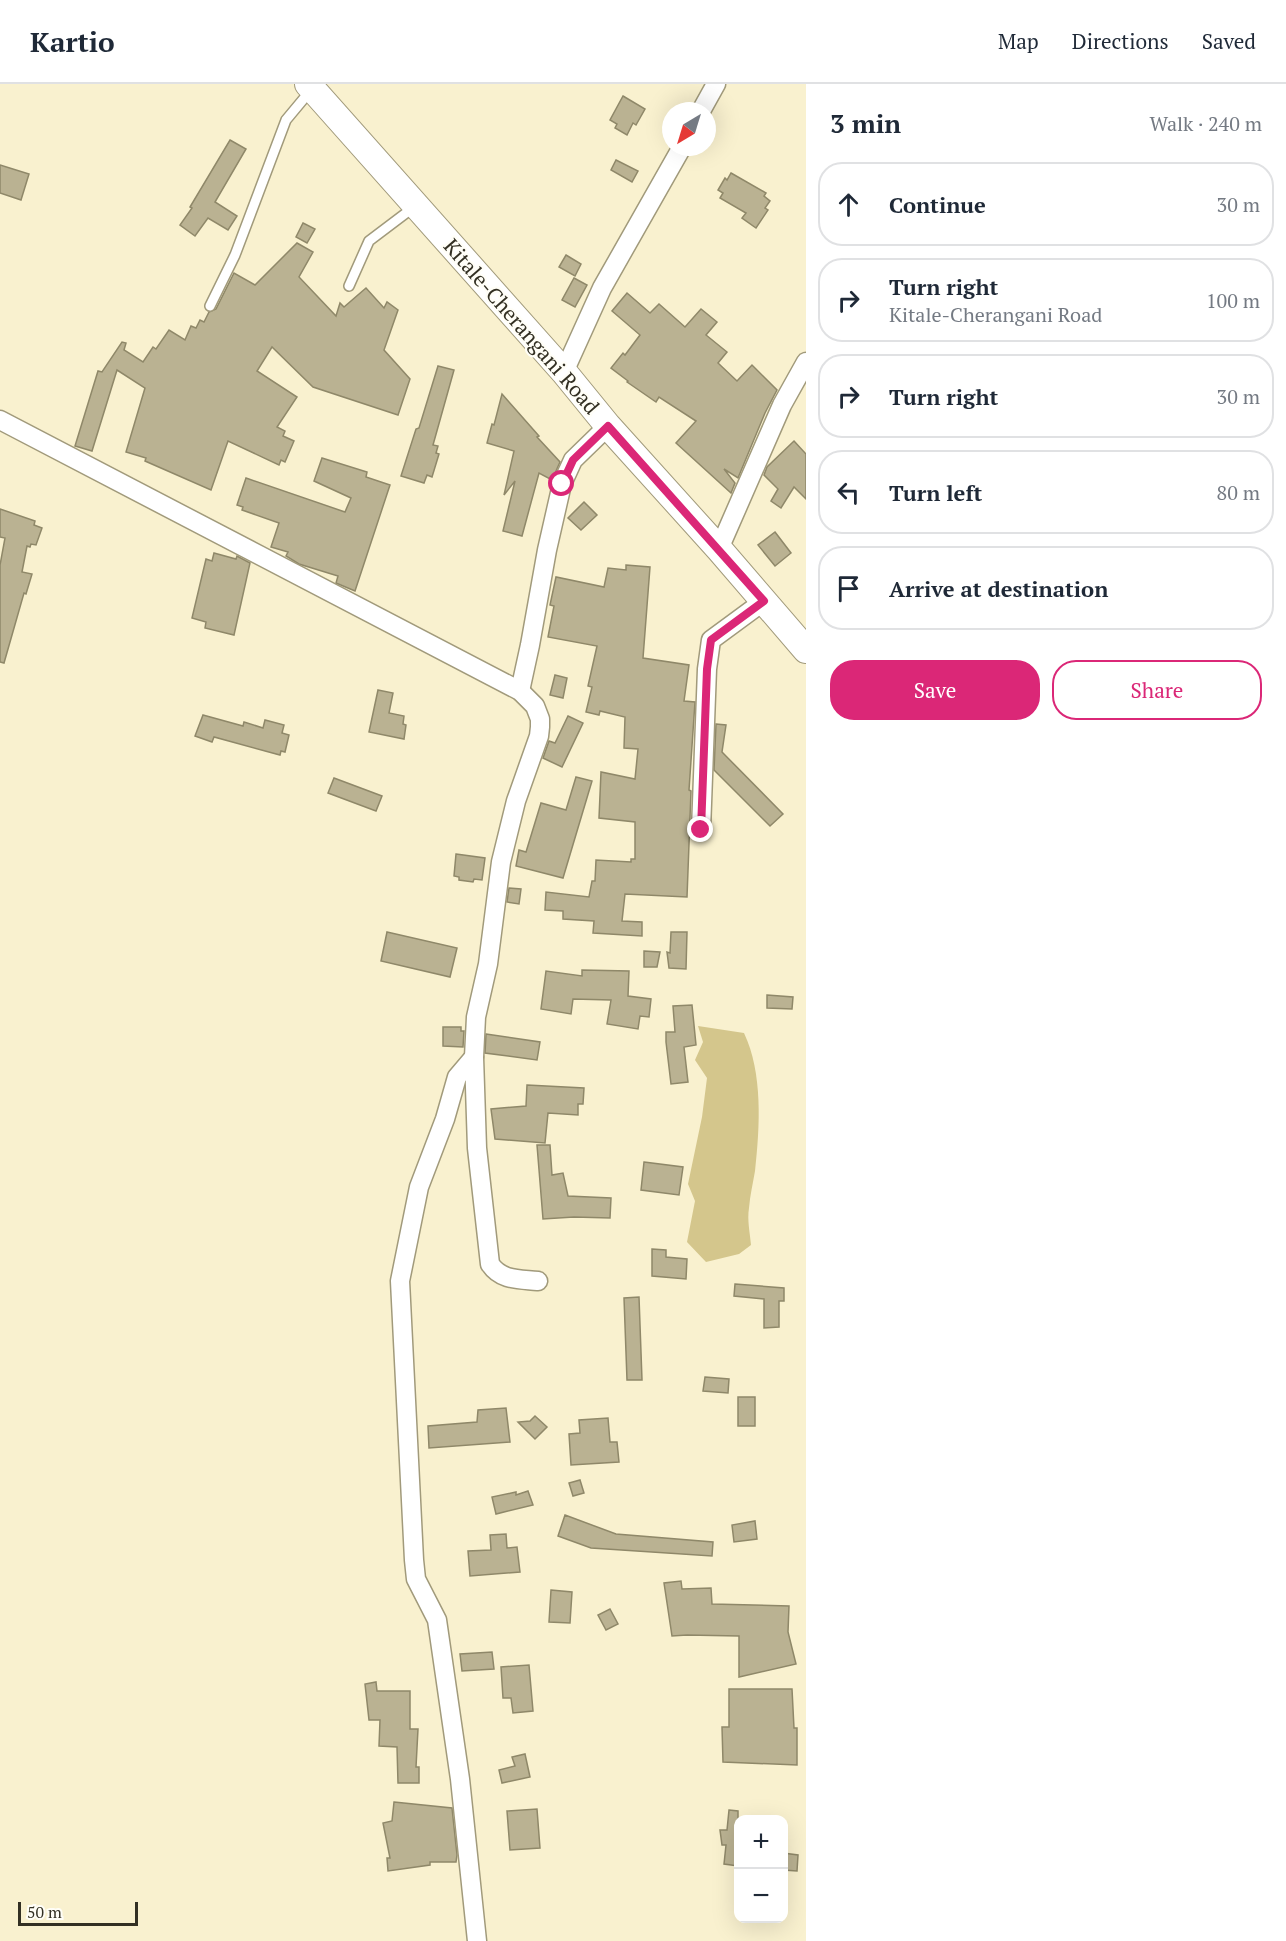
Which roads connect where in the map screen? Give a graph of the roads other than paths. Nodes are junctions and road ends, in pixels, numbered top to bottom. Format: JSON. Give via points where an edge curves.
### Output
{"nodes":[{"id":1,"x":716,"y":84,"type":"edge"},
{"id":2,"x":310,"y":86,"type":"edge"},
{"id":3,"x":706,"y":102,"type":"edge"},
{"id":4,"x":677,"y":156,"type":"edge"},
{"id":5,"x":416,"y":205,"type":"junction"},
{"id":6,"x":349,"y":286,"type":"dead end"},
{"id":7,"x":210,"y":306,"type":"dead end"},
{"id":8,"x":806,"y":362,"type":"edge"},
{"id":9,"x":564,"y":372,"type":"junction"},
{"id":10,"x":0,"y":420,"type":"edge"},
{"id":11,"x":608,"y":426,"type":"junction"},
{"id":12,"x":720,"y":549,"type":"junction"},
{"id":13,"x":764,"y":601,"type":"junction"},
{"id":14,"x":806,"y":650,"type":"edge"},
{"id":15,"x":520,"y":691,"type":"junction"},
{"id":16,"x":701,"y":830,"type":"dead end"},
{"id":17,"x":474,"y":1057,"type":"junction"},
{"id":18,"x":538,"y":1281,"type":"dead end"},
{"id":19,"x":477,"y":1941,"type":"edge"}],
"edges":[{"from":1,"to":3,"type":"street"},
{"from":2,"to":5,"type":"main road","name":"Kitale-Cherangani Road"},
{"from":2,"to":7,"type":"lane","via":[[286,120],[235,255]]},
{"from":4,"to":9,"type":"street","via":[[602,288]]},
{"from":5,"to":6,"type":"lane","via":[[369,241]]},
{"from":5,"to":9,"type":"main road","name":"Kitale-Cherangani Road"},
{"from":8,"to":12,"type":"street","via":[[782,405]]},
{"from":9,"to":11,"type":"main road","name":"Kitale-Cherangani Road"},
{"from":10,"to":15,"type":"street"},
{"from":11,"to":12,"type":"main road","name":"Kitale-Cherangani Road"},
{"from":11,"to":15,"type":"street","via":[[573,460],[562,484]]},
{"from":12,"to":13,"type":"main road","name":"Kitale-Cherangani Road"},
{"from":13,"to":14,"type":"main road","name":"Kitale-Cherangani Road"},
{"from":13,"to":16,"type":"street","via":[[711,640]]},
{"from":15,"to":17,"type":"street","via":[[535,706],[540,719],[539,736],[516,801],[501,862],[488,964],[476,1017]]},
{"from":17,"to":18,"type":"street","via":[[477,1148],[490,1264],[502,1277]]},
{"from":17,"to":19,"type":"street","via":[[457,1077],[419,1187],[400,1281],[416,1579],[437,1620],[460,1779]]}]}
